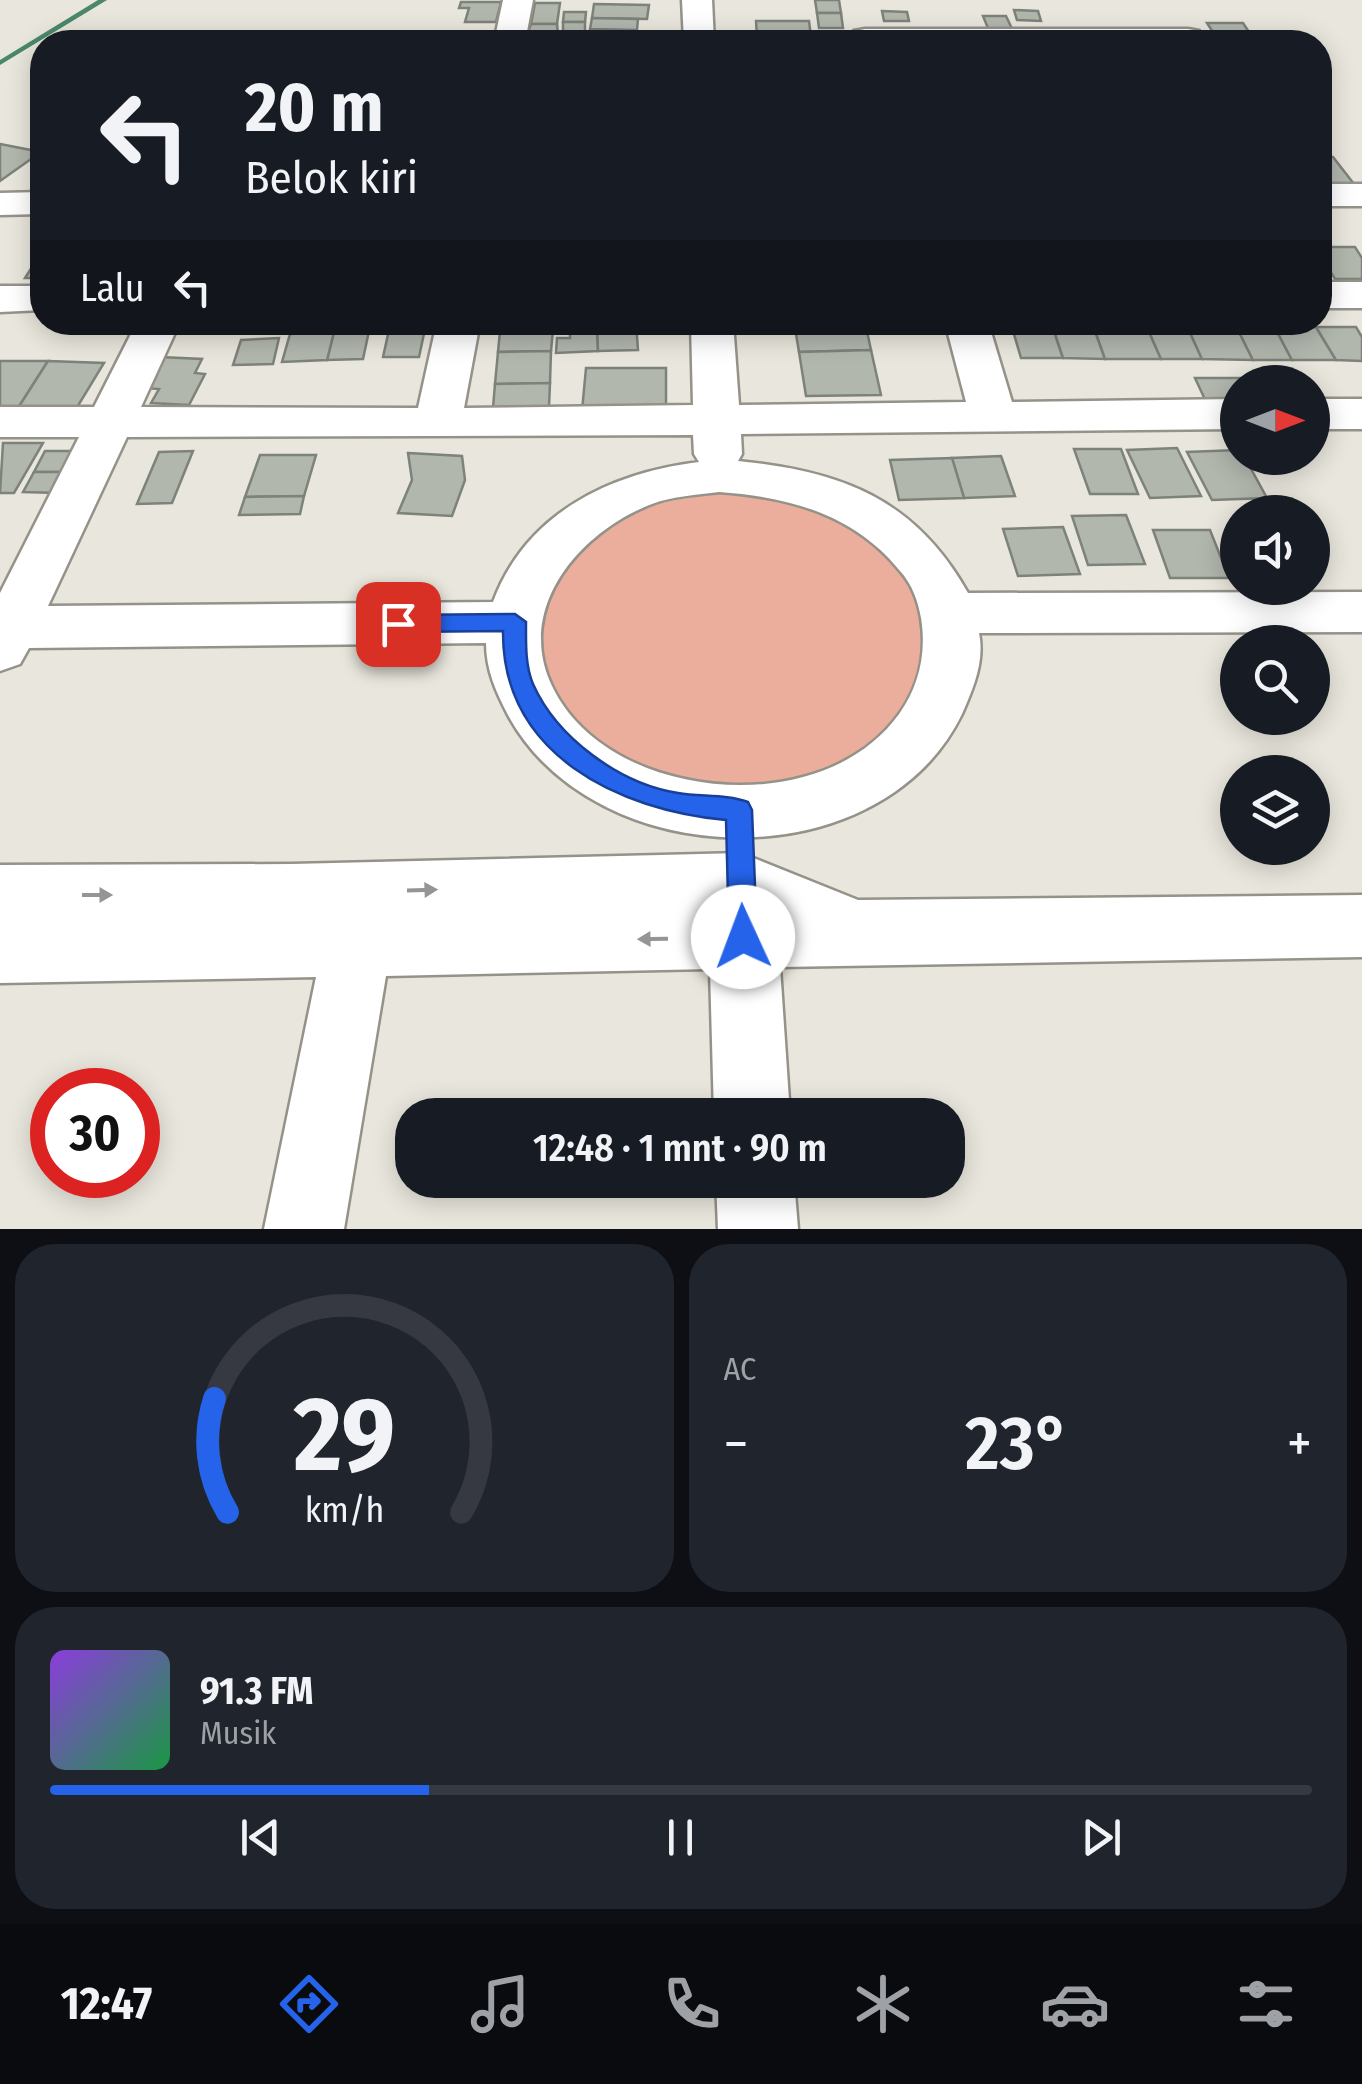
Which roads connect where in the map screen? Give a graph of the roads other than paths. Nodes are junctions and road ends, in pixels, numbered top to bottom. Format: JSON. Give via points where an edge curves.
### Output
{"nodes":[{"id":1,"x":518,"y":0,"type":"edge"},
{"id":2,"x":697,"y":0,"type":"edge"},
{"id":3,"x":857,"y":0,"type":"edge"},
{"id":4,"x":512,"y":30,"type":"edge"},
{"id":5,"x":698,"y":30,"type":"edge"},
{"id":6,"x":864,"y":30,"type":"edge"},
{"id":7,"x":1332,"y":195,"type":"edge"},
{"id":8,"x":1362,"y":195,"type":"edge"},
{"id":9,"x":0,"y":204,"type":"edge"},
{"id":10,"x":30,"y":204,"type":"edge"},
{"id":11,"x":1332,"y":295,"type":"edge"},
{"id":12,"x":1362,"y":295,"type":"edge"},
{"id":13,"x":30,"y":298,"type":"edge"},
{"id":14,"x":0,"y":299,"type":"edge"},
{"id":15,"x":153,"y":335,"type":"edge"},
{"id":16,"x":456,"y":335,"type":"edge"},
{"id":17,"x":713,"y":335,"type":"edge"},
{"id":18,"x":970,"y":335,"type":"edge"},
{"id":19,"x":1220,"y":414,"type":"edge"},
{"id":20,"x":1330,"y":414,"type":"edge"},
{"id":21,"x":1362,"y":414,"type":"edge"},
{"id":22,"x":993,"y":415,"type":"junction"},
{"id":23,"x":716,"y":420,"type":"junction"},
{"id":24,"x":112,"y":421,"type":"junction"},
{"id":25,"x":0,"y":422,"type":"edge"},
{"id":26,"x":438,"y":423,"type":"junction"},
{"id":27,"x":719,"y":476,"type":"junction"},
{"id":28,"x":1362,"y":612,"type":"edge"},
{"id":29,"x":950,"y":613,"type":"junction"},
{"id":30,"x":515,"y":622,"type":"junction"},
{"id":31,"x":4,"y":634,"type":"edge"},
{"id":32,"x":739,"y":810,"type":"junction"},
{"id":33,"x":0,"y":895,"type":"edge"},
{"id":34,"x":742,"y":909,"type":"junction"},
{"id":35,"x":287,"y":919,"type":"junction"},
{"id":36,"x":1362,"y":926,"type":"edge"},
{"id":37,"x":358,"y":943,"type":"junction"},
{"id":38,"x":0,"y":951,"type":"edge"},
{"id":39,"x":751,"y":1098,"type":"edge"},
{"id":40,"x":757,"y":1198,"type":"edge"},
{"id":41,"x":304,"y":1229,"type":"edge"},
{"id":42,"x":758,"y":1229,"type":"edge"}],
"edges":[{"from":1,"to":4,"type":"street"},
{"from":2,"to":5,"type":"street"},
{"from":3,"to":6,"type":"street"},
{"from":7,"to":8,"type":"street"},
{"from":9,"to":10,"type":"street"},
{"from":11,"to":12,"type":"street"},
{"from":13,"to":14,"type":"street"},
{"from":15,"to":24,"type":"street"},
{"from":16,"to":26,"type":"street"},
{"from":17,"to":23,"type":"street"},
{"from":18,"to":22,"type":"street"},
{"from":19,"to":22,"type":"street"},
{"from":20,"to":21,"type":"street"},
{"from":22,"to":23,"type":"street"},
{"from":23,"to":26,"type":"street"},
{"from":23,"to":27,"type":"street"},
{"from":24,"to":25,"type":"street"},
{"from":24,"to":26,"type":"street"},
{"from":24,"to":31,"type":"street"},
{"from":27,"to":29,"type":"street","via":[[786,482],[876,519],[922,561]]},
{"from":27,"to":30,"type":"street","via":[[630,494],[579,521],[526,582]]},
{"from":28,"to":29,"type":"street"},
{"from":29,"to":32,"type":"street","via":[[952,671],[943,700],[904,753],[840,793],[800,805]]},
{"from":30,"to":31,"type":"street"},
{"from":30,"to":32,"type":"street","via":[[522,686],[554,736],[578,759],[640,794]]},
{"from":32,"to":34,"type":"street"},
{"from":33,"to":35,"type":"street","one_way":true},
{"from":35,"to":34,"type":"street","one_way":true},
{"from":34,"to":36,"type":"street","via":[[856,931]]},
{"from":34,"to":37,"type":"street","one_way":true},
{"from":34,"to":39,"type":"street"},
{"from":35,"to":37,"type":"street"},
{"from":35,"to":38,"type":"street"},
{"from":37,"to":41,"type":"street"},
{"from":40,"to":42,"type":"street"}]}
